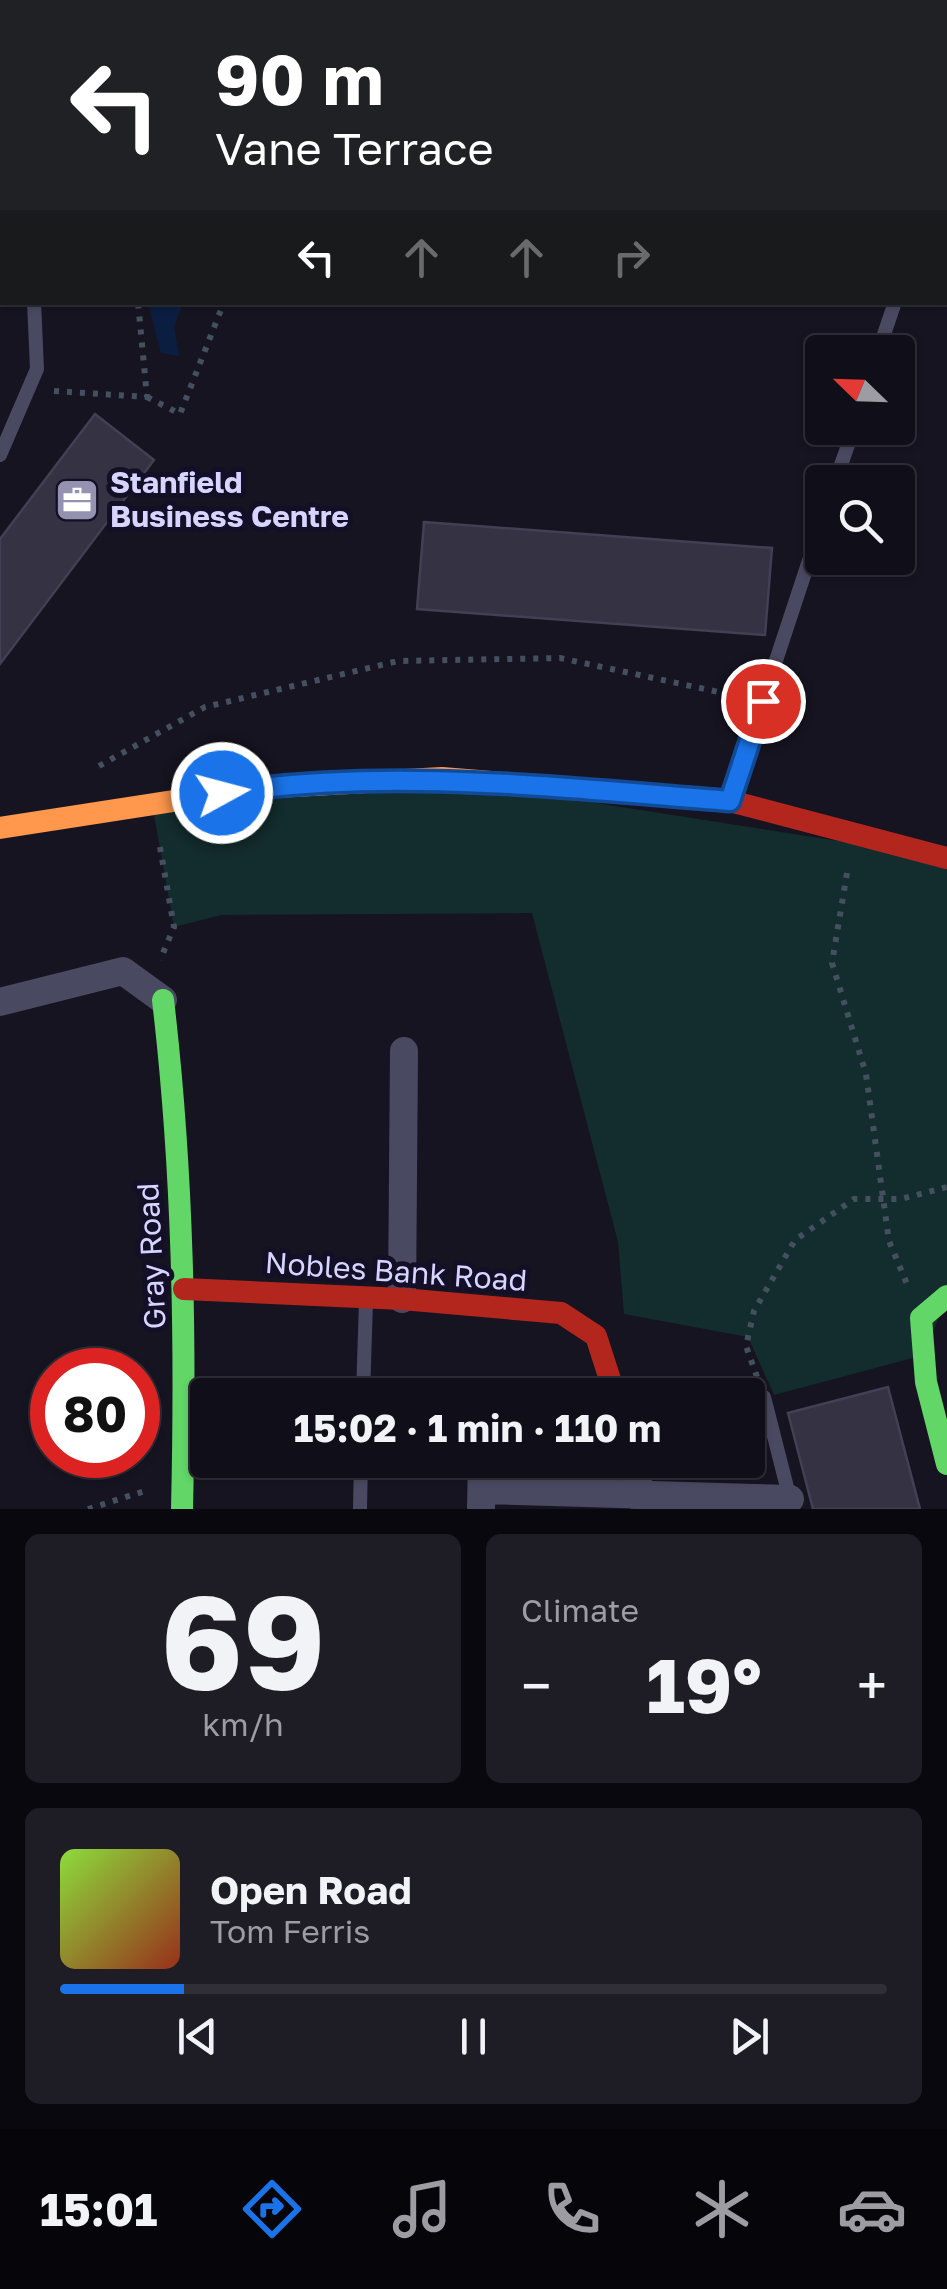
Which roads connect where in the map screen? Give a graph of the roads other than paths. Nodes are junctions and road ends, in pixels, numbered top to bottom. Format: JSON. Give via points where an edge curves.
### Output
{"nodes":[{"id":1,"x":34,"y":305,"type":"edge"},
{"id":2,"x":894,"y":305,"type":"edge"},
{"id":3,"x":884,"y":335,"type":"edge"},
{"id":4,"x":0,"y":455,"type":"edge"},
{"id":5,"x":805,"y":573,"type":"edge"},
{"id":6,"x":730,"y":801,"type":"junction"},
{"id":7,"x":0,"y":828,"type":"edge"},
{"id":8,"x":947,"y":858,"type":"edge"},
{"id":9,"x":155,"y":995,"type":"joint"},
{"id":10,"x":0,"y":1002,"type":"edge"},
{"id":11,"x":404,"y":1051,"type":"dead end"},
{"id":12,"x":184,"y":1290,"type":"junction"},
{"id":13,"x":947,"y":1296,"type":"edge"},
{"id":14,"x":366,"y":1297,"type":"junction"},
{"id":15,"x":402,"y":1299,"type":"junction"},
{"id":16,"x":364,"y":1378,"type":"edge"},
{"id":17,"x":610,"y":1378,"type":"edge"},
{"id":18,"x":765,"y":1401,"type":"edge"},
{"id":19,"x":947,"y":1464,"type":"edge"},
{"id":20,"x":361,"y":1478,"type":"edge"},
{"id":21,"x":482,"y":1499,"type":"edge"},
{"id":22,"x":643,"y":1502,"type":"edge"},
{"id":23,"x":792,"y":1504,"type":"edge"},
{"id":24,"x":182,"y":1509,"type":"edge"},
{"id":25,"x":360,"y":1509,"type":"edge"}],
"edges":[{"from":1,"to":4,"type":"lane","via":[[37,369]]},
{"from":2,"to":3,"type":"lane"},
{"from":5,"to":6,"type":"lane"},
{"from":6,"to":7,"type":"main road","via":[[442,778],[257,788]]},
{"from":6,"to":8,"type":"main road"},
{"from":9,"to":10,"type":"street","via":[[122,970]]},
{"from":9,"to":12,"type":"main road","name":"Gray Road","via":[[173,1074]]},
{"from":11,"to":15,"type":"street"},
{"from":12,"to":14,"type":"main road","name":"Nobles Bank Road"},
{"from":12,"to":24,"type":"main road","name":"Gray Road"},
{"from":13,"to":19,"type":"main road","via":[[921,1318],[926,1382]]},
{"from":14,"to":15,"type":"main road","name":"Nobles Bank Road"},
{"from":14,"to":16,"type":"lane"},
{"from":15,"to":17,"type":"main road","name":"Nobles Bank Road","via":[[561,1313],[596,1336]]},
{"from":18,"to":23,"type":"lane"},
{"from":20,"to":25,"type":"lane"},
{"from":21,"to":22,"type":"street"},
{"from":22,"to":23,"type":"street"}]}
